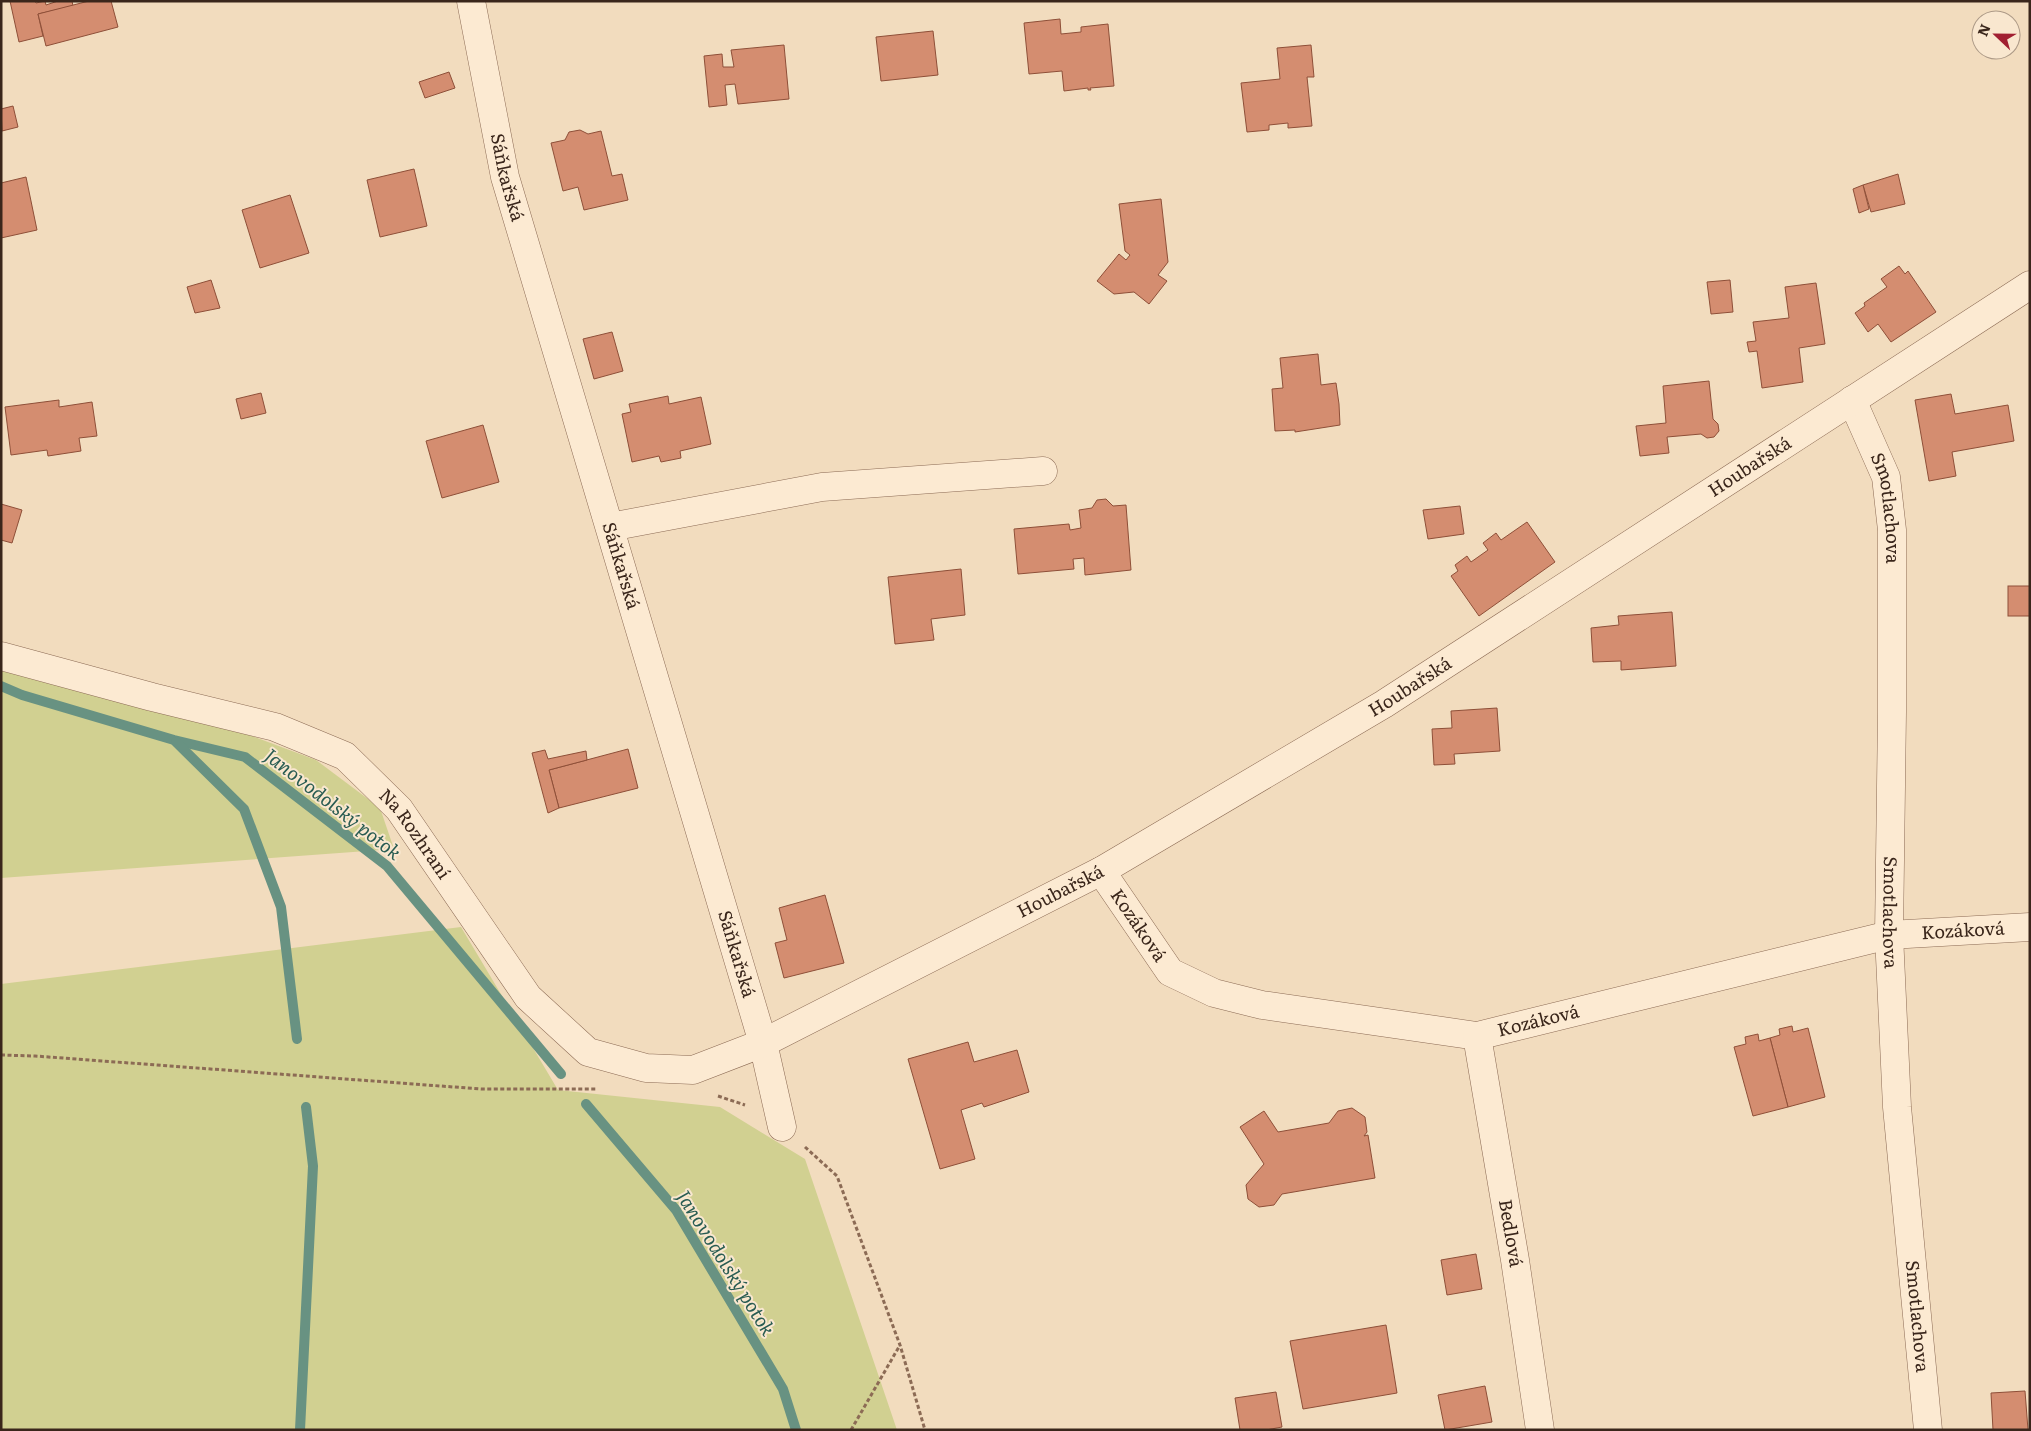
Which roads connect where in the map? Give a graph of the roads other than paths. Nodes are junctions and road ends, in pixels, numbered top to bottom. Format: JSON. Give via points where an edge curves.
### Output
{"nodes":[{"id":1,"x":471,"y":1,"type":"edge"},
{"id":2,"x":2030,"y":285,"type":"edge"},
{"id":3,"x":1852,"y":400,"type":"junction"},
{"id":4,"x":1043,"y":471,"type":"dead end"},
{"id":5,"x":610,"y":527,"type":"junction"},
{"id":6,"x":1,"y":656,"type":"edge"},
{"id":7,"x":1101,"y":871,"type":"junction"},
{"id":8,"x":2030,"y":927,"type":"edge"},
{"id":9,"x":1889,"y":935,"type":"junction"},
{"id":10,"x":1476,"y":1036,"type":"junction"},
{"id":11,"x":763,"y":1043,"type":"junction"},
{"id":12,"x":782,"y":1127,"type":"road end"},
{"id":13,"x":1540,"y":1430,"type":"edge"},
{"id":14,"x":1928,"y":1430,"type":"edge"}],
"edges":[{"from":1,"to":5,"type":"street","name":"Sáňkařská","via":[[505,177]]},
{"from":2,"to":3,"type":"street","name":"Houbařská"},
{"from":3,"to":7,"type":"street","name":"Houbařská","via":[[1384,704]]},
{"from":3,"to":9,"type":"street","name":"Smotlachova","via":[[1886,477],[1892,530]]},
{"from":4,"to":5,"type":"street","via":[[822,487]]},
{"from":5,"to":11,"type":"street","name":"Sáňkařská"},
{"from":6,"to":11,"type":"street","name":"Na Rozhraní","via":[[152,698],[275,727],[345,756],[399,809],[528,998],[588,1052],[646,1068],[693,1070]]},
{"from":7,"to":10,"type":"street","name":"Kozáková","via":[[1170,972],[1214,993],[1262,1005]]},
{"from":7,"to":11,"type":"street","name":"Houbařská"},
{"from":8,"to":9,"type":"street","name":"Kozáková"},
{"from":9,"to":10,"type":"street","name":"Kozáková"},
{"from":9,"to":14,"type":"street","name":"Smotlachova","via":[[1898,1107]]},
{"from":10,"to":13,"type":"street","name":"Bedlová","via":[[1515,1260]]},
{"from":11,"to":12,"type":"street","name":"Sáňkařská"}]}
